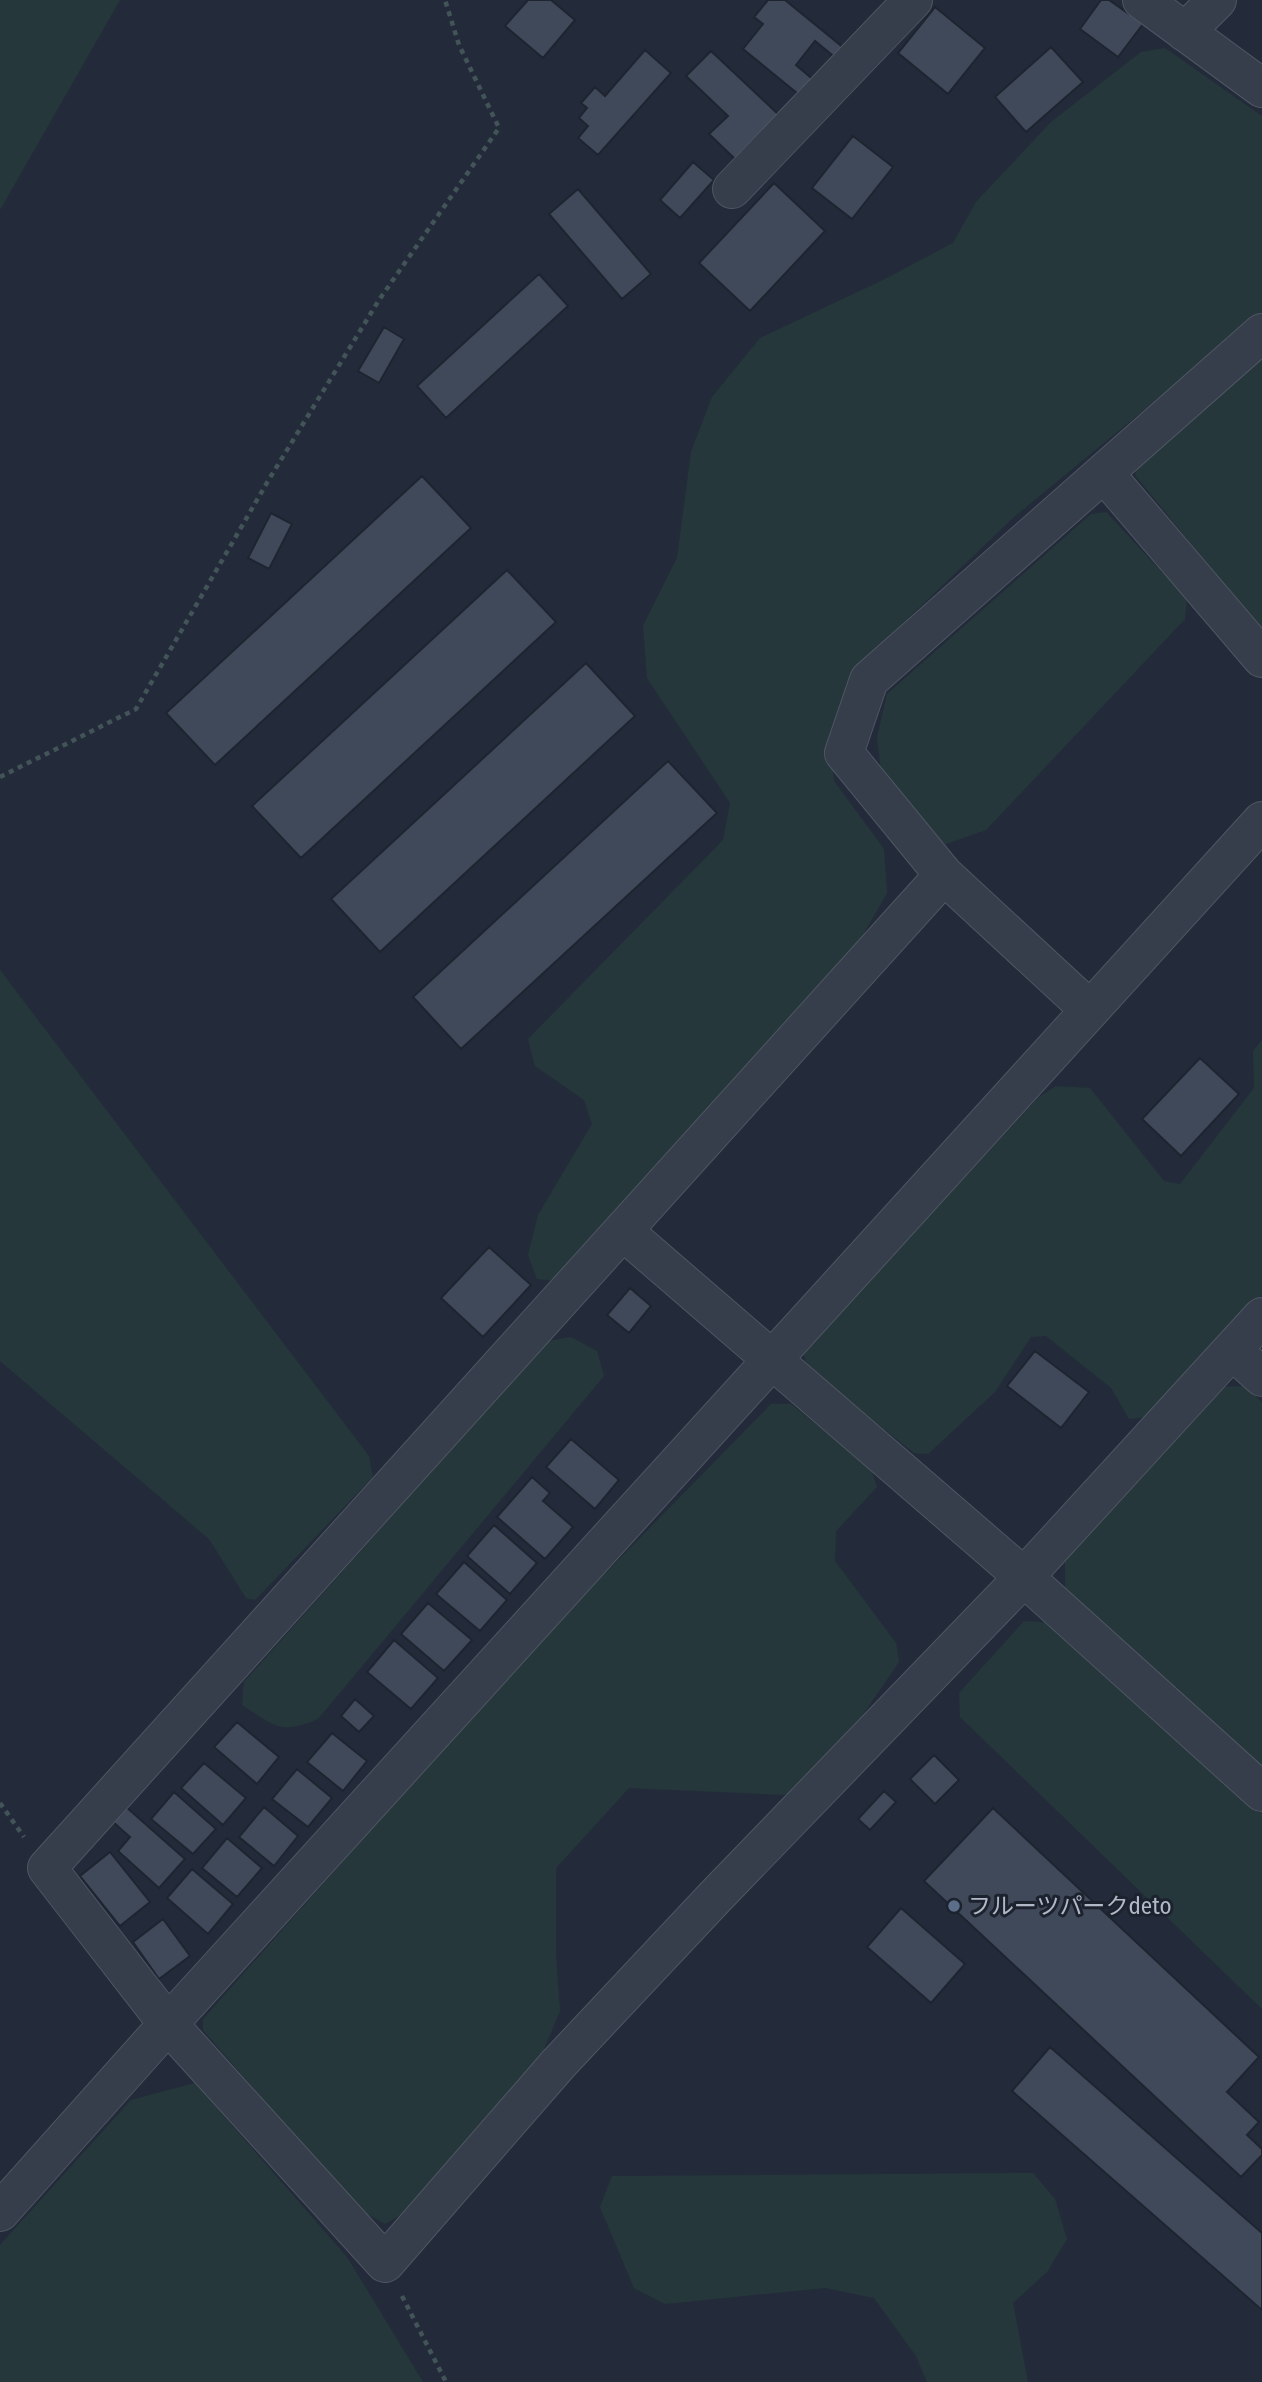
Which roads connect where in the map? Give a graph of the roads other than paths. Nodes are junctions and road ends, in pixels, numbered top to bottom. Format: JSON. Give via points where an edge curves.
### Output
{"nodes":[{"id":1,"x":913,"y":0,"type":"edge"},
{"id":2,"x":1142,"y":0,"type":"edge"},
{"id":3,"x":1217,"y":0,"type":"edge"},
{"id":4,"x":1185,"y":32,"type":"junction"},
{"id":5,"x":1262,"y":88,"type":"edge"},
{"id":6,"x":732,"y":188,"type":"dead end"},
{"id":7,"x":1262,"y":333,"type":"edge"},
{"id":8,"x":1104,"y":473,"type":"junction"},
{"id":9,"x":1262,"y":658,"type":"edge"},
{"id":10,"x":1262,"y":821,"type":"edge"},
{"id":11,"x":944,"y":875,"type":"junction"},
{"id":12,"x":1090,"y":1010,"type":"junction"},
{"id":13,"x":623,"y":1231,"type":"junction"},
{"id":14,"x":1262,"y":1317,"type":"edge"},
{"id":15,"x":1231,"y":1350,"type":"junction"},
{"id":16,"x":774,"y":1360,"type":"junction"},
{"id":17,"x":1262,"y":1377,"type":"edge"},
{"id":18,"x":1024,"y":1577,"type":"junction"},
{"id":19,"x":1262,"y":1792,"type":"edge"},
{"id":20,"x":168,"y":2024,"type":"junction"},
{"id":21,"x":0,"y":2212,"type":"edge"}],
"edges":[{"from":1,"to":6,"type":"street"},
{"from":2,"to":4,"type":"street"},
{"from":3,"to":4,"type":"street"},
{"from":4,"to":5,"type":"street"},
{"from":7,"to":8,"type":"street"},
{"from":8,"to":9,"type":"street"},
{"from":8,"to":11,"type":"street","via":[[869,680],[844,753]]},
{"from":10,"to":12,"type":"street"},
{"from":11,"to":12,"type":"street"},
{"from":11,"to":13,"type":"street"},
{"from":12,"to":16,"type":"street"},
{"from":13,"to":16,"type":"street"},
{"from":13,"to":20,"type":"street","via":[[47,1868]]},
{"from":14,"to":15,"type":"street"},
{"from":15,"to":17,"type":"street"},
{"from":15,"to":18,"type":"street"},
{"from":16,"to":18,"type":"street"},
{"from":16,"to":20,"type":"street"},
{"from":18,"to":19,"type":"street"},
{"from":18,"to":20,"type":"street","via":[[559,2063],[385,2263]]},
{"from":20,"to":21,"type":"street"}]}
